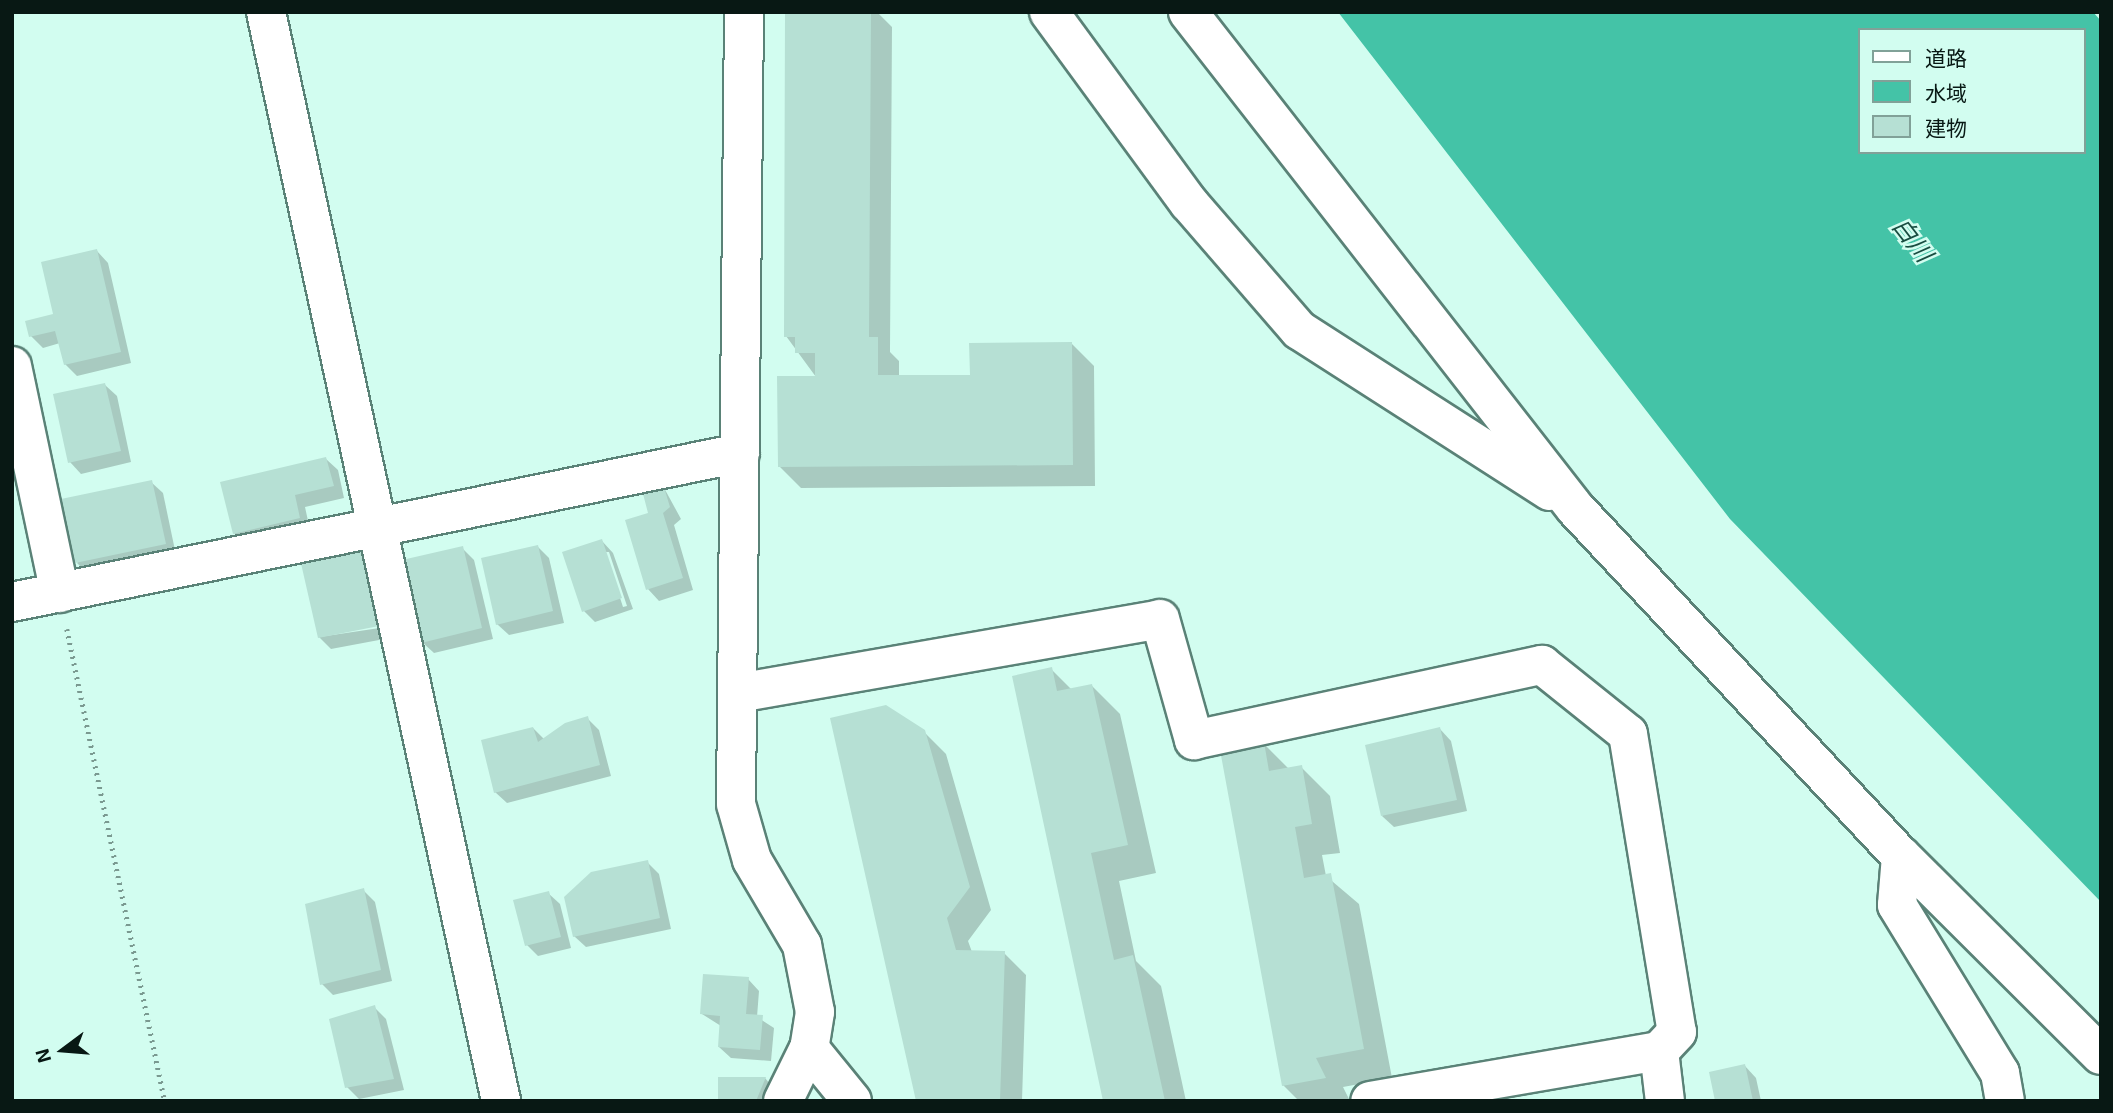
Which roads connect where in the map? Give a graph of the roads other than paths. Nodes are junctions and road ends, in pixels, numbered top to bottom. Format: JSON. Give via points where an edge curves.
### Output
{"nodes":[{"id":1,"x":266,"y":12,"type":"edge"},
{"id":2,"x":744,"y":12,"type":"edge"},
{"id":3,"x":1049,"y":12,"type":"edge"},
{"id":4,"x":1188,"y":12,"type":"edge"},
{"id":5,"x":12,"y":366,"type":"edge"},
{"id":6,"x":740,"y":453,"type":"junction"},
{"id":7,"x":1575,"y":508,"type":"junction"},
{"id":8,"x":380,"y":527,"type":"junction"},
{"id":9,"x":60,"y":593,"type":"junction"},
{"id":10,"x":12,"y":603,"type":"edge"},
{"id":11,"x":738,"y":693,"type":"junction"},
{"id":12,"x":1901,"y":856,"type":"junction"},
{"id":13,"x":809,"y":1048,"type":"junction"},
{"id":14,"x":1659,"y":1051,"type":"junction"},
{"id":15,"x":2101,"y":1055,"type":"edge"},
{"id":16,"x":501,"y":1101,"type":"edge"},
{"id":17,"x":783,"y":1101,"type":"edge"},
{"id":18,"x":852,"y":1101,"type":"edge"},
{"id":19,"x":1370,"y":1101,"type":"edge"},
{"id":20,"x":1665,"y":1101,"type":"edge"},
{"id":21,"x":2004,"y":1101,"type":"edge"}],
"edges":[{"from":1,"to":8,"type":"street"},
{"from":2,"to":6,"type":"street"},
{"from":3,"to":7,"type":"street","via":[[1189,203],[1299,330]]},
{"from":4,"to":7,"type":"street"},
{"from":5,"to":9,"type":"street"},
{"from":6,"to":8,"type":"street"},
{"from":6,"to":11,"type":"street"},
{"from":7,"to":12,"type":"street"},
{"from":8,"to":9,"type":"street"},
{"from":8,"to":16,"type":"street"},
{"from":9,"to":10,"type":"street"},
{"from":11,"to":13,"type":"street","via":[[736,804],[752,860],[802,945],[816,1012]]},
{"from":11,"to":14,"type":"street","via":[[1160,619],[1194,740],[1542,665],[1629,734],[1677,1032]]},
{"from":12,"to":15,"type":"street"},
{"from":12,"to":21,"type":"street","via":[[1897,905],[2000,1073]]},
{"from":13,"to":17,"type":"street"},
{"from":13,"to":18,"type":"street"},
{"from":14,"to":19,"type":"street"},
{"from":14,"to":20,"type":"street"}]}
